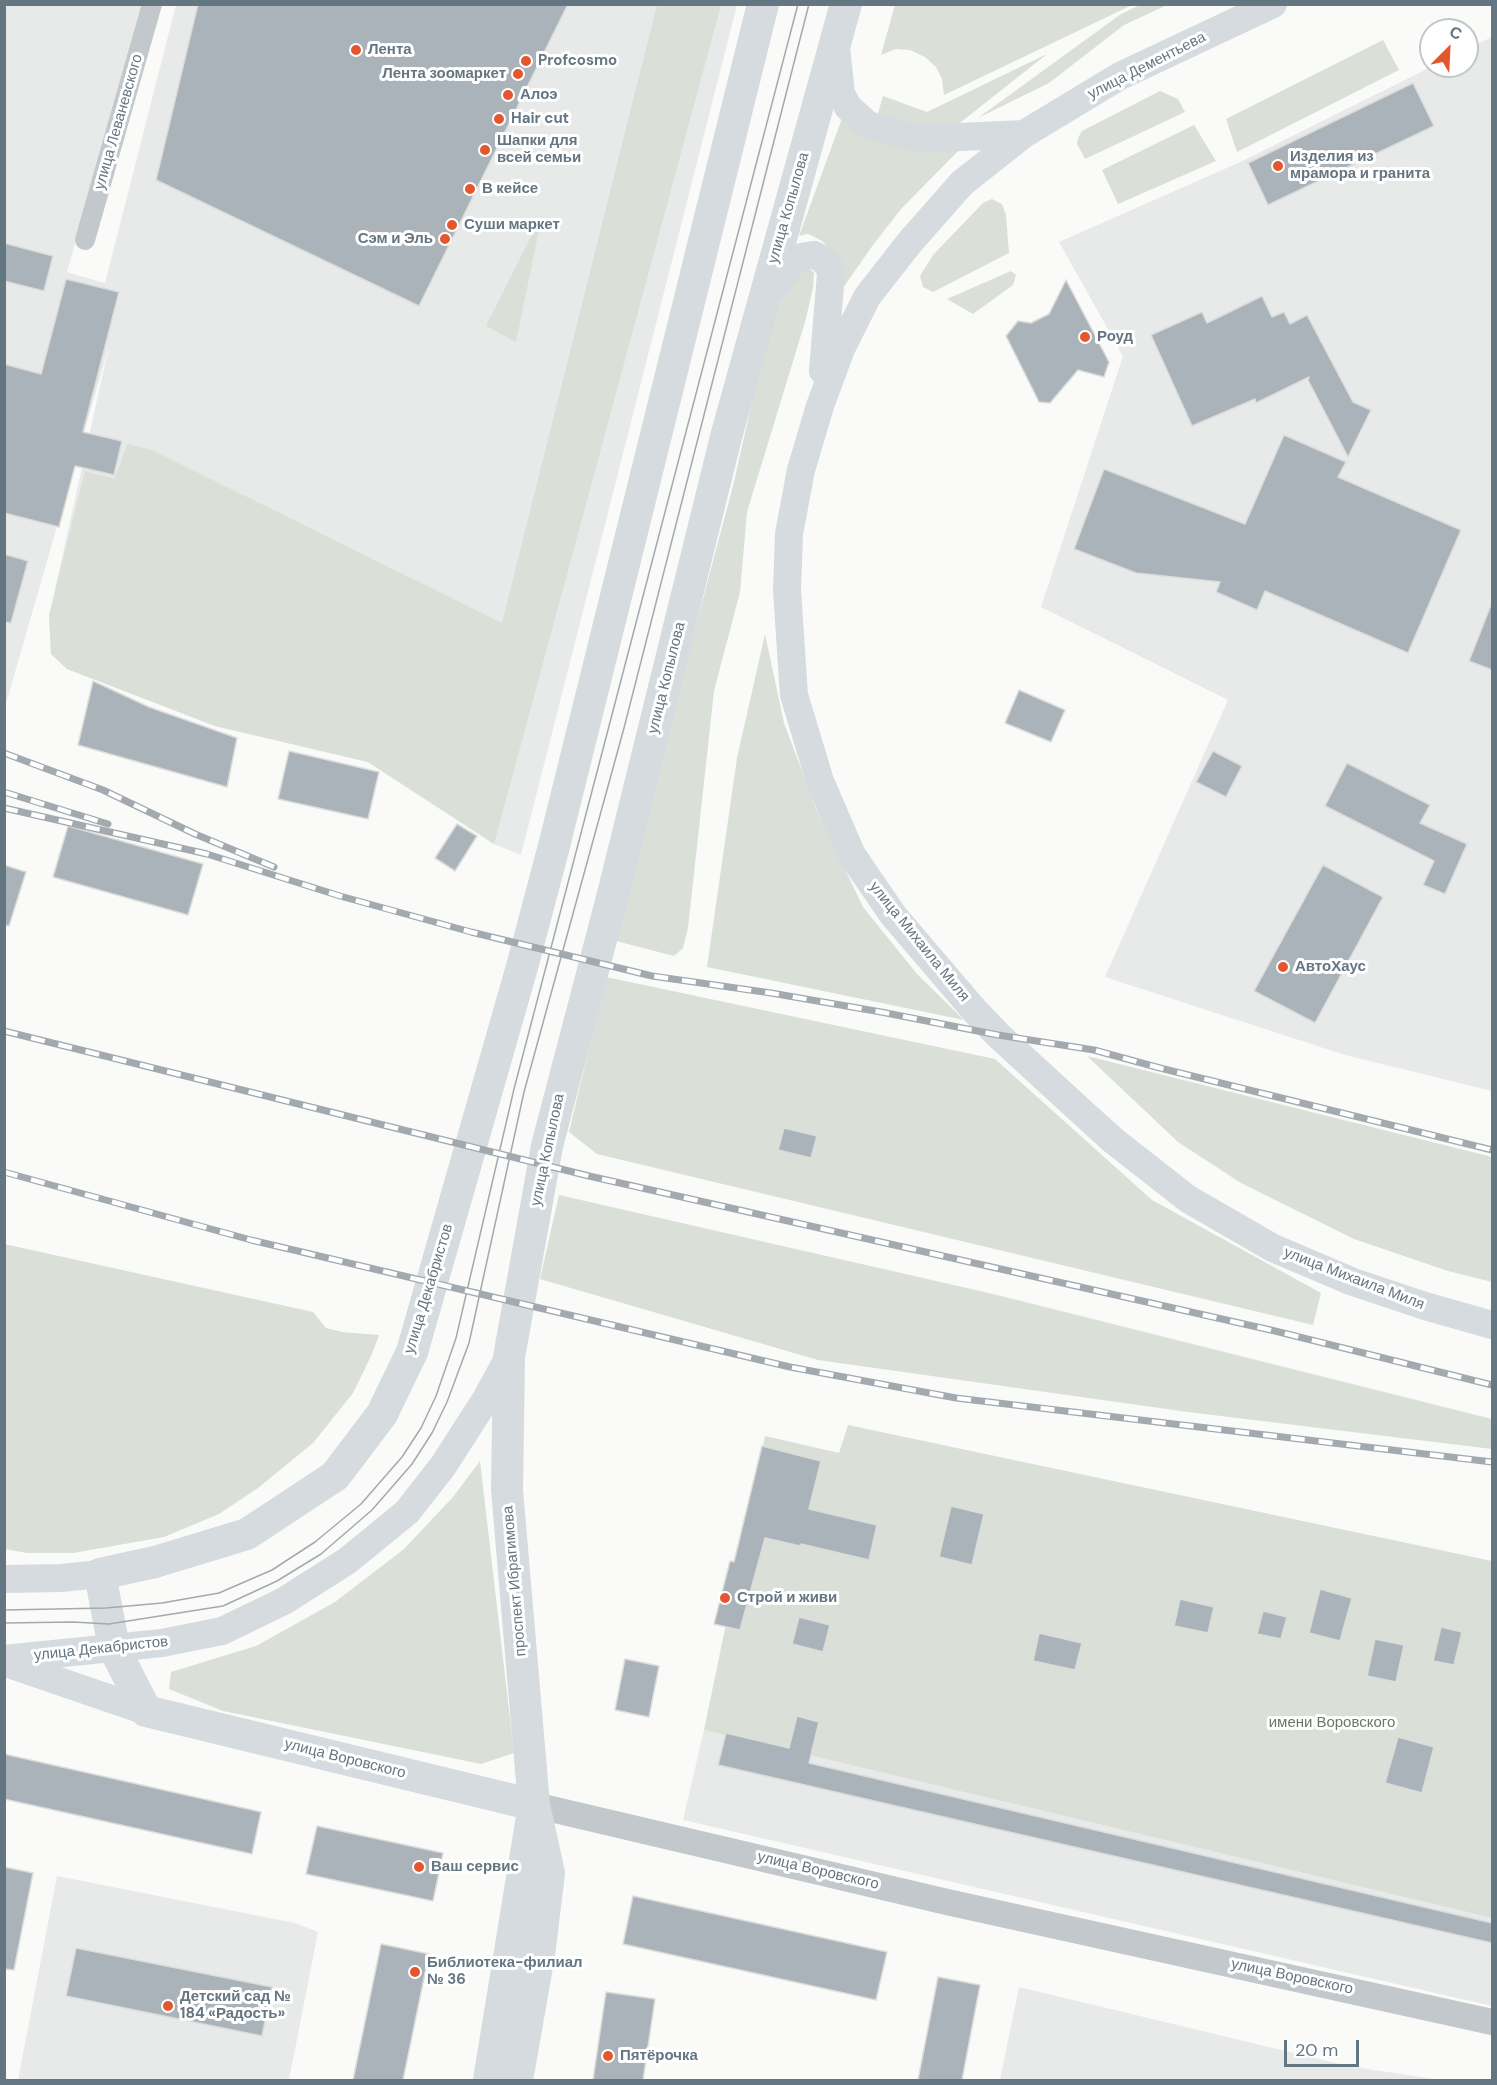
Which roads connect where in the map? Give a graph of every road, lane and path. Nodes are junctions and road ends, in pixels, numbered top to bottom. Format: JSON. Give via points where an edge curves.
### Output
{"nodes":[{"id":1,"x":152,"y":4,"type":"edge"},
{"id":2,"x":763,"y":4,"type":"edge"},
{"id":3,"x":846,"y":4,"type":"edge"},
{"id":4,"x":1273,"y":4,"type":"edge"},
{"id":5,"x":836,"y":40,"type":"junction"},
{"id":6,"x":1024,"y":134,"type":"junction"},
{"id":7,"x":85,"y":240,"type":"dead end"},
{"id":8,"x":763,"y":301,"type":"junction"},
{"id":9,"x":820,"y":406,"type":"junction"},
{"id":10,"x":1492,"y":1325,"type":"edge"},
{"id":11,"x":509,"y":1358,"type":"junction"},
{"id":12,"x":100,"y":1574,"type":"junction"},
{"id":13,"x":4,"y":1580,"type":"edge"},
{"id":14,"x":114,"y":1648,"type":"junction"},
{"id":15,"x":4,"y":1661,"type":"edge"},
{"id":16,"x":146,"y":1711,"type":"junction"},
{"id":17,"x":534,"y":1805,"type":"junction"},
{"id":18,"x":1492,"y":2022,"type":"edge"},
{"id":19,"x":489,"y":2080,"type":"edge"},
{"id":20,"x":517,"y":2080,"type":"edge"}],
"edges":[{"from":1,"to":7,"type":"street","name":"улица Леваневского"},
{"from":2,"to":12,"type":"main road","name":"улица Декабристов","via":[[553,850],[412,1352],[382,1414],[335,1476],[247,1534]]},
{"from":3,"to":5,"type":"main road","name":"улица Копылова"},
{"from":4,"to":6,"type":"main road","name":"улица Дементьева","via":[[1120,76]]},
{"from":5,"to":6,"type":"main road","via":[[841,94],[848,107],[868,125],[919,139]]},
{"from":5,"to":8,"type":"main road","name":"улица Копылова"},
{"from":6,"to":9,"type":"main road","name":"улица Михаила Миля","via":[[962,183],[874,288],[841,349]]},
{"from":8,"to":9,"type":"main road","via":[[801,257],[814,255],[829,267]]},
{"from":8,"to":11,"type":"main road","name":"улица Копылова","via":[[547,1146]]},
{"from":9,"to":10,"type":"main road","name":"улица Михаила Миля","via":[[801,470],[789,534],[787,601],[794,695],[820,781],[852,855],[893,915],[998,1035],[1114,1141],[1188,1199],[1273,1248],[1353,1282]]},
{"from":11,"to":14,"type":"main road","name":"улица Декабристов","via":[[449,1456],[406,1512],[347,1561],[284,1601],[222,1631]]},
{"from":11,"to":17,"type":"main road","name":"проспект Ибрагимова","via":[[507,1490]]},
{"from":12,"to":13,"type":"main road","name":"улица Декабристов"},
{"from":12,"to":14,"type":"main road"},
{"from":14,"to":15,"type":"main road","name":"улица Декабристов"},
{"from":14,"to":16,"type":"main road"},
{"from":15,"to":16,"type":"main road","name":"улица Воровского"},
{"from":16,"to":17,"type":"main road","name":"улица Воровского"},
{"from":17,"to":18,"type":"street","name":"улица Воровского","via":[[947,1902]]},
{"from":17,"to":19,"type":"main road","name":"проспект Ибрагимова"},
{"from":17,"to":20,"type":"main road","name":"проспект Ибрагимова","via":[[549,1873]]}]}
